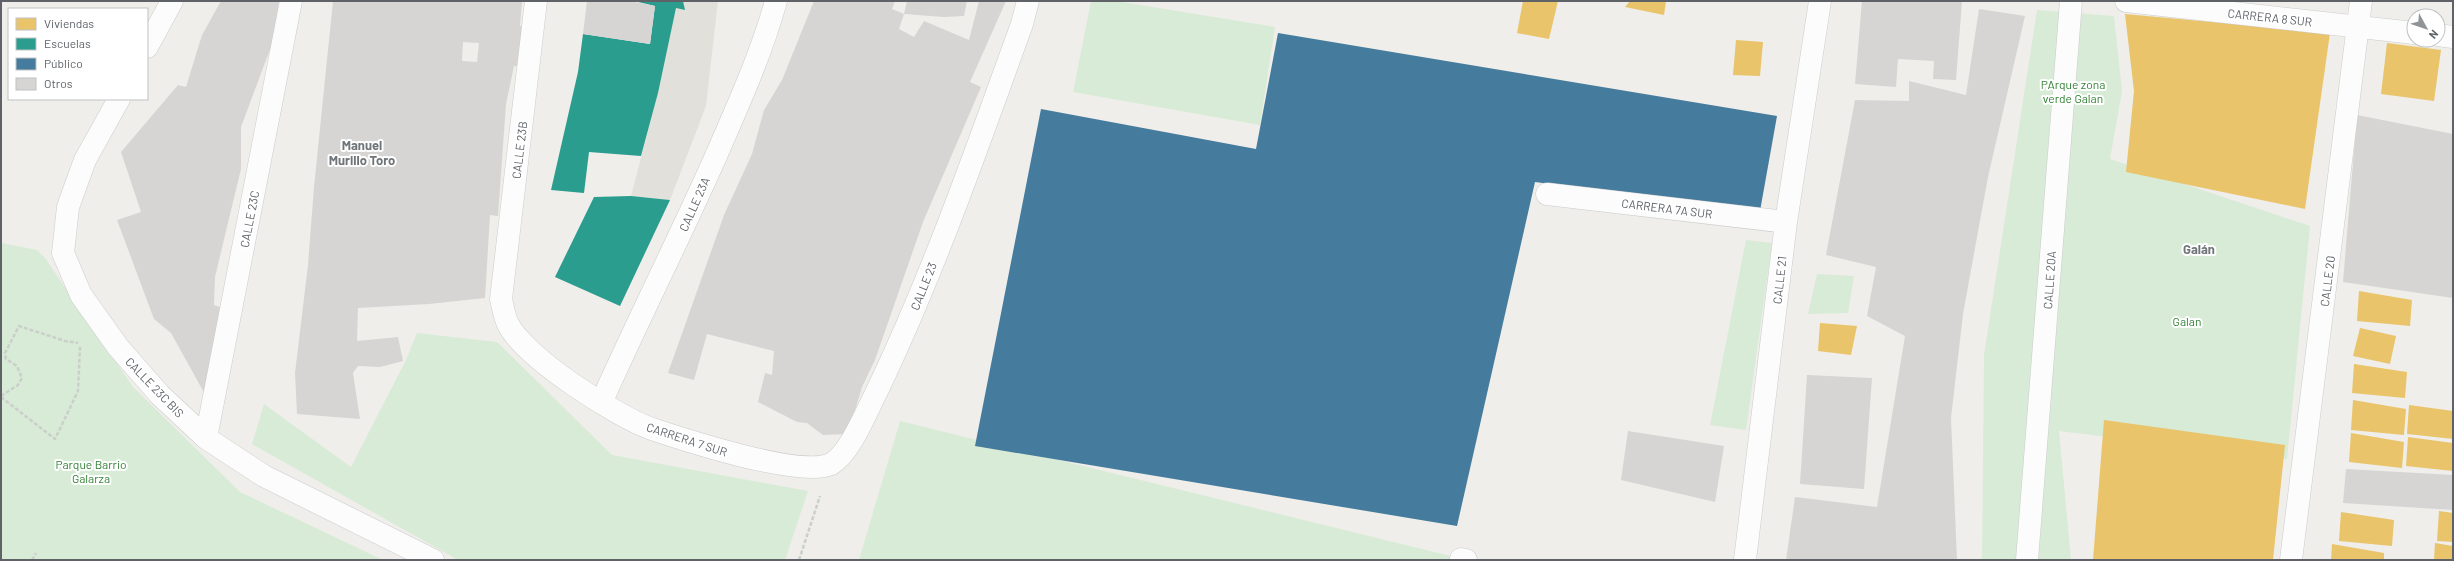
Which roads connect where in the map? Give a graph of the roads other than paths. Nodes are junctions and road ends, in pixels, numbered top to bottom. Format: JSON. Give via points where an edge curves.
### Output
{"nodes":[{"id":1,"x":172,"y":1,"type":"edge"},
{"id":2,"x":291,"y":1,"type":"edge"},
{"id":3,"x":536,"y":1,"type":"edge"},
{"id":4,"x":776,"y":1,"type":"edge"},
{"id":5,"x":1028,"y":1,"type":"edge"},
{"id":6,"x":1820,"y":1,"type":"edge"},
{"id":7,"x":2071,"y":1,"type":"edge"},
{"id":8,"x":2126,"y":1,"type":"edge"},
{"id":9,"x":2361,"y":1,"type":"edge"},
{"id":10,"x":2358,"y":26,"type":"junction"},
{"id":11,"x":2406,"y":32,"type":"edge"},
{"id":12,"x":148,"y":45,"type":"edge"},
{"id":13,"x":118,"y":100,"type":"edge"},
{"id":14,"x":1547,"y":194,"type":"dead end"},
{"id":15,"x":1786,"y":222,"type":"junction"},
{"id":16,"x":501,"y":299,"type":"joint"},
{"id":17,"x":601,"y":403,"type":"junction"},
{"id":18,"x":206,"y":438,"type":"junction"},
{"id":19,"x":830,"y":464,"type":"joint"},
{"id":20,"x":433,"y":560,"type":"edge"},
{"id":21,"x":1745,"y":560,"type":"edge"},
{"id":22,"x":2027,"y":560,"type":"edge"},
{"id":23,"x":2292,"y":560,"type":"edge"}],
"edges":[{"from":1,"to":12,"type":"street"},
{"from":2,"to":18,"type":"street","name":"CALLE 23C"},
{"from":3,"to":16,"type":"street","name":"CALLE 23B"},
{"from":4,"to":17,"type":"street","name":"CALLE 23A","via":[[748,84]]},
{"from":5,"to":19,"type":"street","name":"CALLE 23","via":[[962,191],[903,335],[860,425],[844,451]]},
{"from":6,"to":15,"type":"street","name":"CALLE 21"},
{"from":7,"to":22,"type":"street","name":"CALLE 20A"},
{"from":8,"to":10,"type":"street","name":"CARRERA 8 SUR"},
{"from":9,"to":10,"type":"street","name":"CALLE 20"},
{"from":10,"to":11,"type":"street","name":"CARRERA 8 SUR"},
{"from":10,"to":23,"type":"street","name":"CALLE 20"},
{"from":13,"to":18,"type":"street","name":"CALLE 23C BIS","via":[[85,160],[68,207],[63,253],[81,295],[118,347],[160,395]]},
{"from":14,"to":15,"type":"street","name":"CARRERA 7A SUR"},
{"from":15,"to":21,"type":"street","name":"CALLE 21"},
{"from":16,"to":17,"type":"street","name":"CARRERA 7 SUR","via":[[508,325],[529,350]]},
{"from":17,"to":19,"type":"street","name":"CARRERA 7 SUR","via":[[648,428],[738,456],[806,466]]},
{"from":18,"to":20,"type":"street","name":"CALLE 23C BIS","via":[[264,476]]}]}
